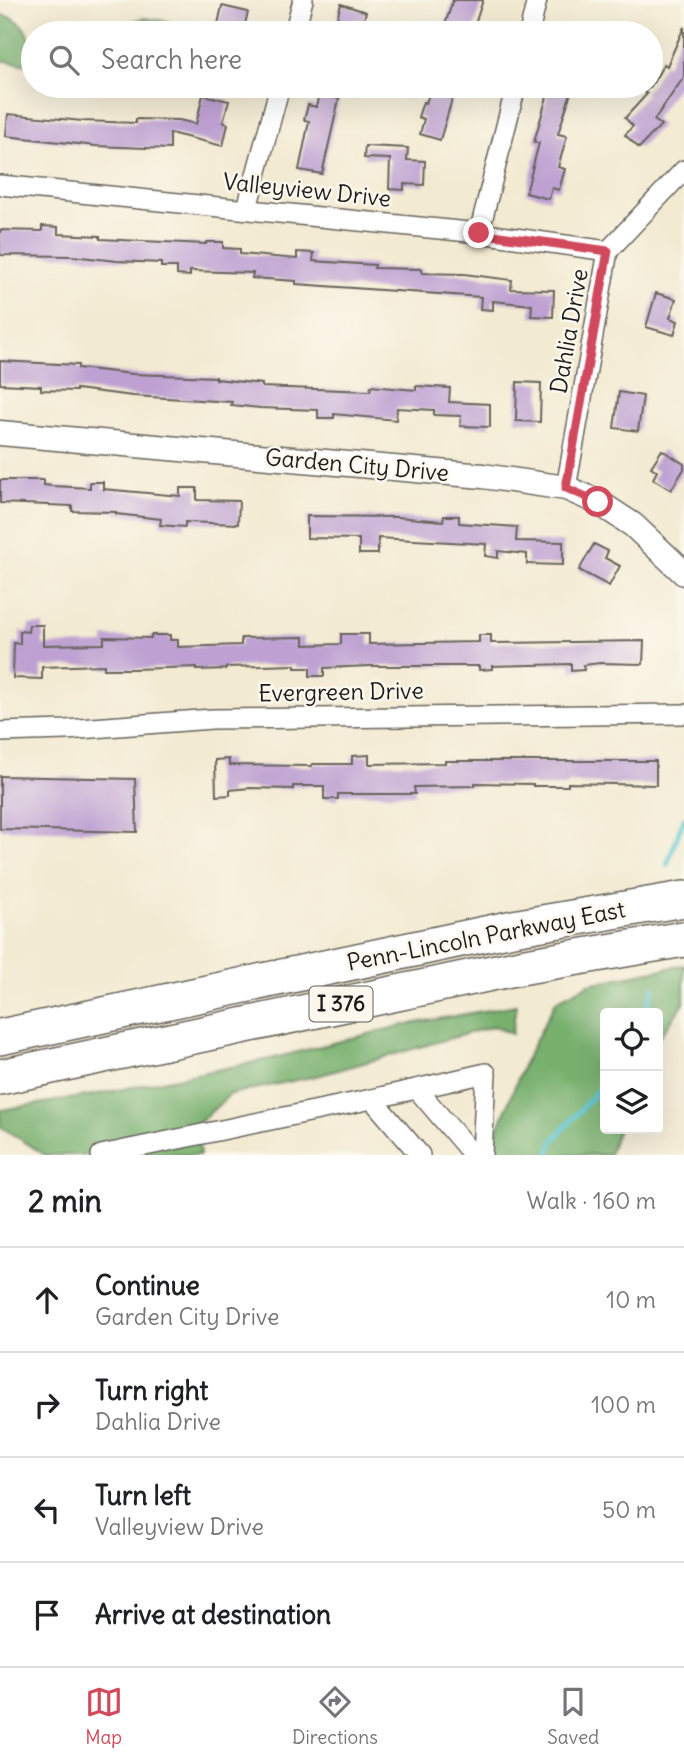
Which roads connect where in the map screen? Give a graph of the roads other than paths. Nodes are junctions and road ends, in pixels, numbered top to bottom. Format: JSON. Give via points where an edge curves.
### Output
{"nodes":[{"id":1,"x":303,"y":0,"type":"edge"},
{"id":2,"x":537,"y":0,"type":"edge"},
{"id":3,"x":297,"y":21,"type":"edge"},
{"id":4,"x":532,"y":21,"type":"edge"},
{"id":5,"x":277,"y":98,"type":"edge"},
{"id":6,"x":513,"y":98,"type":"edge"},
{"id":7,"x":684,"y":170,"type":"edge"},
{"id":8,"x":0,"y":185,"type":"edge"},
{"id":9,"x":247,"y":208,"type":"junction"},
{"id":10,"x":479,"y":233,"type":"junction"},
{"id":11,"x":608,"y":251,"type":"junction"},
{"id":12,"x":0,"y":433,"type":"edge"},
{"id":13,"x":566,"y":488,"type":"junction"},
{"id":14,"x":684,"y":573,"type":"edge"},
{"id":15,"x":684,"y":714,"type":"edge"},
{"id":16,"x":0,"y":732,"type":"edge"},
{"id":17,"x":684,"y":899,"type":"edge"},
{"id":18,"x":684,"y":939,"type":"edge"},
{"id":19,"x":0,"y":1037,"type":"edge"},
{"id":20,"x":0,"y":1077,"type":"edge"},
{"id":21,"x":417,"y":1089,"type":"junction"},
{"id":22,"x":372,"y":1099,"type":"junction"},
{"id":23,"x":101,"y":1155,"type":"edge"},
{"id":24,"x":420,"y":1155,"type":"edge"},
{"id":25,"x":473,"y":1155,"type":"edge"},
{"id":26,"x":482,"y":1155,"type":"edge"}],
"edges":[{"from":1,"to":3,"type":"street"},
{"from":2,"to":4,"type":"street"},
{"from":5,"to":9,"type":"street"},
{"from":6,"to":10,"type":"street"},
{"from":7,"to":11,"type":"street","name":"Dahlia Drive"},
{"from":8,"to":9,"type":"street","name":"Valleyview Drive"},
{"from":9,"to":10,"type":"street","name":"Valleyview Drive"},
{"from":10,"to":11,"type":"street","name":"Valleyview Drive"},
{"from":11,"to":13,"type":"street","name":"Dahlia Drive"},
{"from":12,"to":13,"type":"street","name":"Garden City Drive","via":[[483,476]]},
{"from":13,"to":14,"type":"street","name":"Garden City Drive","via":[[633,525]]},
{"from":15,"to":16,"type":"street","name":"Evergreen Drive","via":[[212,719]]},
{"from":17,"to":19,"type":"highway","name":"Penn-Lincoln Parkway East","number":"I 376","via":[[513,928]]},
{"from":18,"to":20,"type":"highway","name":"Penn-Lincoln Parkway East","number":"I 376","via":[[520,967]]},
{"from":21,"to":22,"type":"street"},
{"from":21,"to":25,"type":"street"},
{"from":21,"to":26,"type":"street","via":[[486,1073]]},
{"from":22,"to":23,"type":"street"},
{"from":22,"to":24,"type":"street"}]}
